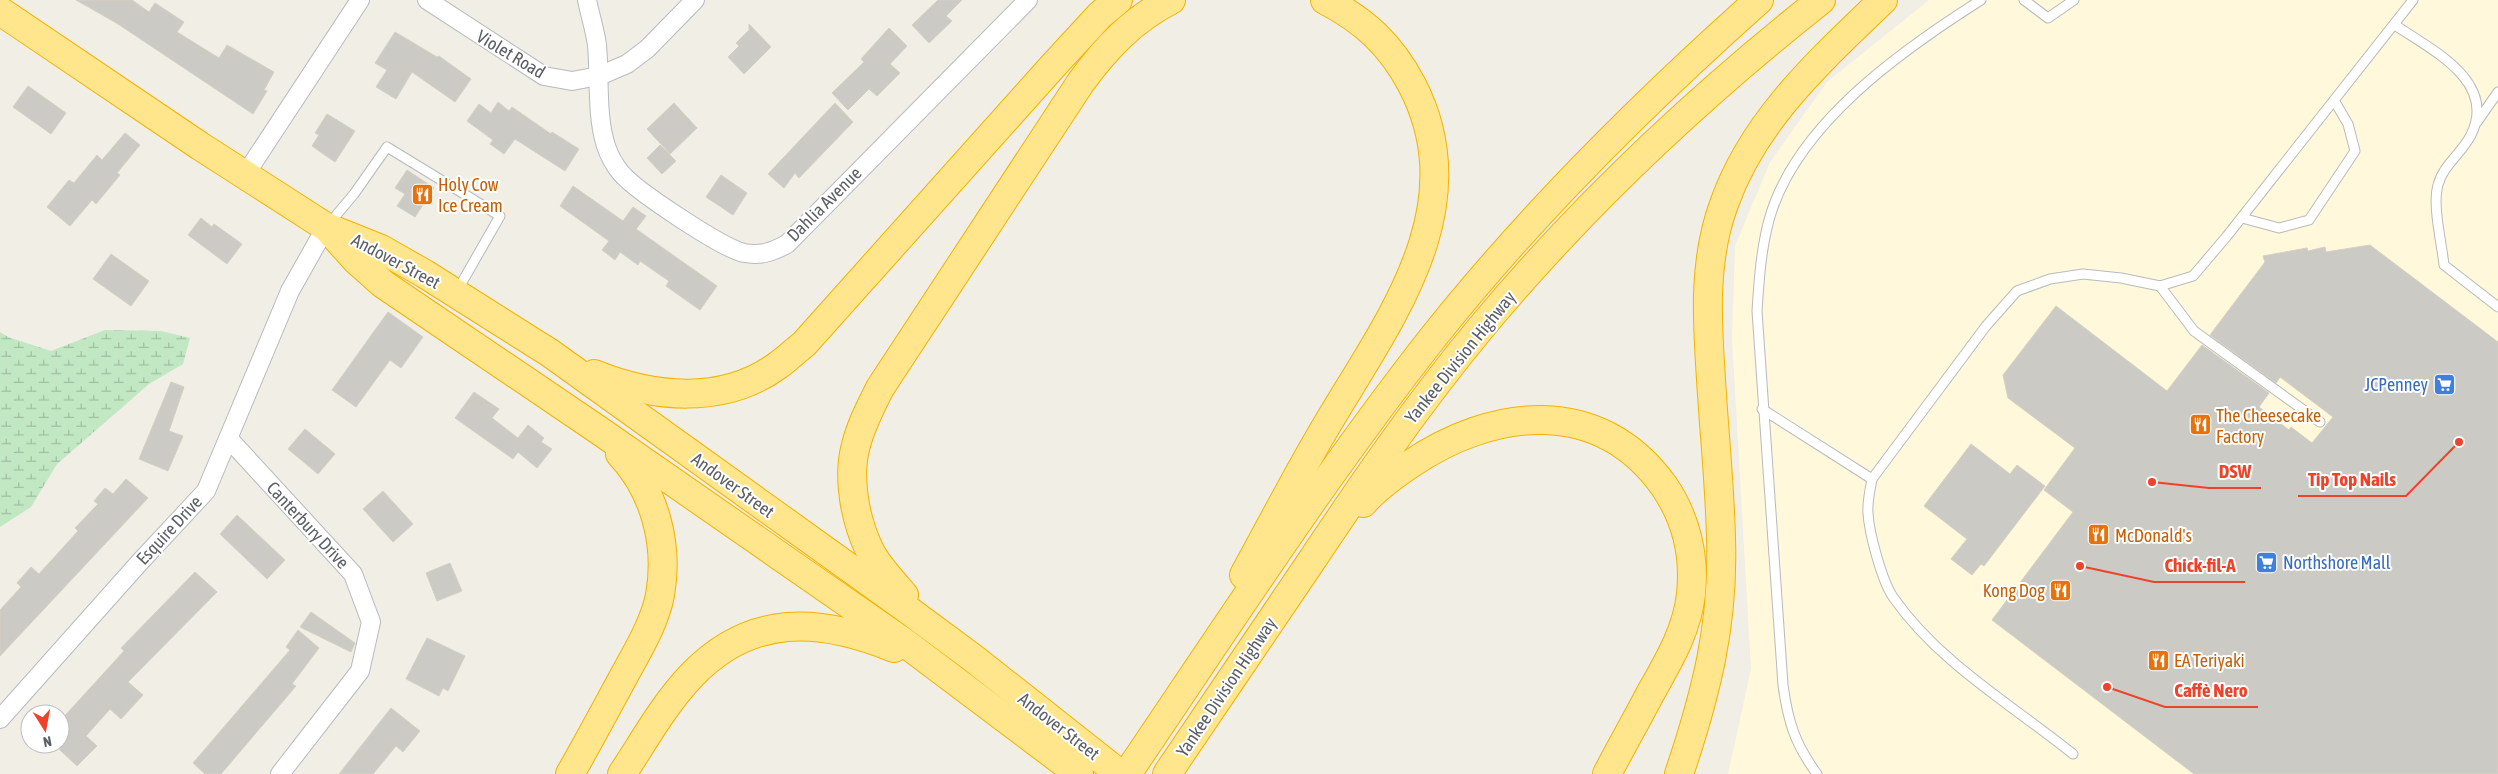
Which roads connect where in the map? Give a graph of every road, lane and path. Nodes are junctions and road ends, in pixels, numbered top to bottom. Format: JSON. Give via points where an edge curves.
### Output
{"nodes":[{"id":1,"x":360,"y":0,"type":"edge"},
{"id":2,"x":427,"y":0,"type":"edge"},
{"id":3,"x":587,"y":0,"type":"edge"},
{"id":4,"x":695,"y":0,"type":"edge"},
{"id":5,"x":1028,"y":0,"type":"edge"},
{"id":6,"x":1118,"y":0,"type":"edge"},
{"id":7,"x":1171,"y":0,"type":"edge"},
{"id":8,"x":1325,"y":0,"type":"edge"},
{"id":9,"x":1759,"y":0,"type":"edge"},
{"id":10,"x":1821,"y":0,"type":"edge"},
{"id":11,"x":1884,"y":0,"type":"edge"},
{"id":12,"x":1981,"y":0,"type":"edge"},
{"id":13,"x":2024,"y":0,"type":"edge"},
{"id":14,"x":2074,"y":0,"type":"edge"},
{"id":15,"x":2413,"y":0,"type":"edge"},
{"id":16,"x":0,"y":11,"type":"edge"},
{"id":17,"x":2395,"y":25,"type":"junction"},
{"id":18,"x":599,"y":76,"type":"junction"},
{"id":19,"x":2498,"y":92,"type":"edge"},
{"id":20,"x":2334,"y":102,"type":"junction"},
{"id":21,"x":2477,"y":122,"type":"junction"},
{"id":22,"x":245,"y":175,"type":"junction"},
{"id":23,"x":2242,"y":218,"type":"junction"},
{"id":24,"x":326,"y":227,"type":"junction"},
{"id":25,"x":2160,"y":286,"type":"junction"},
{"id":26,"x":455,"y":294,"type":"junction"},
{"id":27,"x":2498,"y":307,"type":"edge"},
{"id":28,"x":550,"y":353,"type":"junction"},
{"id":29,"x":1762,"y":409,"type":"junction"},
{"id":30,"x":2320,"y":422,"type":"dead end"},
{"id":31,"x":597,"y":429,"type":"junction"},
{"id":32,"x":229,"y":439,"type":"junction"},
{"id":33,"x":1872,"y":480,"type":"junction"},
{"id":34,"x":1286,"y":598,"type":"junction"},
{"id":35,"x":973,"y":658,"type":"junction"},
{"id":36,"x":1190,"y":681,"type":"junction"},
{"id":37,"x":962,"y":684,"type":"junction"},
{"id":38,"x":0,"y":719,"type":"edge"},
{"id":39,"x":1061,"y":745,"type":"junction"},
{"id":40,"x":2073,"y":754,"type":"dead end"},
{"id":41,"x":1686,"y":770,"type":"edge"},
{"id":42,"x":280,"y":774,"type":"edge"},
{"id":43,"x":570,"y":774,"type":"edge"},
{"id":44,"x":622,"y":774,"type":"edge"},
{"id":45,"x":1079,"y":774,"type":"edge"},
{"id":46,"x":1120,"y":774,"type":"edge"},
{"id":47,"x":1127,"y":774,"type":"edge"},
{"id":48,"x":1167,"y":774,"type":"edge"},
{"id":49,"x":1607,"y":774,"type":"edge"},
{"id":50,"x":1817,"y":774,"type":"edge"}],
"edges":[{"from":1,"to":22,"type":"street"},
{"from":2,"to":18,"type":"street","name":"Violet Road","via":[[544,76],[572,81]]},
{"from":3,"to":18,"type":"street","name":"Dahlia Avenue"},
{"from":4,"to":18,"type":"street","name":"Violet Road","via":[[647,50]]},
{"from":5,"to":18,"type":"street","name":"Dahlia Avenue","via":[[787,244],[772,253],[742,252],[725,245],[640,190],[620,172],[606,146]]},
{"from":6,"to":28,"type":"highway","via":[[1052,67],[804,344],[777,366],[749,381],[694,395],[628,386],[595,375]]},
{"from":7,"to":35,"type":"highway","via":[[1149,11],[1124,30],[1103,52],[1060,112],[880,388],[856,446],[853,474],[856,504],[870,551],[907,599]]},
{"from":8,"to":36,"type":"highway","via":[[1353,15],[1381,39],[1404,69],[1422,105],[1430,134],[1435,169],[1434,202],[1416,265],[1398,304],[1314,446]]},
{"from":9,"to":36,"type":"highway","name":"Yankee Division Highway","via":[[1634,114],[1536,216],[1483,277],[1360,433]]},
{"from":10,"to":34,"type":"highway","name":"Yankee Division Highway","via":[[1699,101],[1586,209],[1531,269],[1385,451]]},
{"from":11,"to":41,"type":"highway","via":[[1788,96],[1749,149],[1723,205],[1710,261],[1707,320],[1721,539],[1720,611],[1716,642]]},
{"from":12,"to":29,"type":"lane","via":[[1852,95],[1811,140],[1780,191],[1769,219],[1759,281],[1757,311]]},
{"from":13,"to":14,"type":"lane","via":[[2048,18]]},
{"from":15,"to":17,"type":"lane"},
{"from":16,"to":22,"type":"highway","name":"Andover Street"},
{"from":17,"to":20,"type":"lane"},
{"from":17,"to":21,"type":"lane","via":[[2451,62],[2471,84]]},
{"from":19,"to":21,"type":"lane"},
{"from":20,"to":23,"type":"lane"},
{"from":20,"to":23,"type":"lane","via":[[2348,124],[2355,151],[2309,220],[2279,228]]},
{"from":21,"to":27,"type":"lane","via":[[2441,175],[2437,188],[2444,265]]},
{"from":22,"to":24,"type":"highway","name":"Andover Street"},
{"from":23,"to":25,"type":"lane","via":[[2193,276]]},
{"from":24,"to":26,"type":"highway","name":"Andover Street","via":[[381,249]]},
{"from":24,"to":26,"type":"lane","via":[[387,147],[500,216]]},
{"from":24,"to":31,"type":"highway","name":"Andover Street","via":[[350,255],[383,284]]},
{"from":24,"to":32,"type":"street","name":"Esquire Drive","via":[[290,291]]},
{"from":25,"to":30,"type":"lane","via":[[2194,331]]},
{"from":25,"to":33,"type":"lane","via":[[2083,274],[2050,279],[2017,291],[1986,326]]},
{"from":26,"to":28,"type":"highway","name":"Andover Street"},
{"from":28,"to":35,"type":"highway","name":"Andover Street"},
{"from":29,"to":33,"type":"lane"},
{"from":29,"to":50,"type":"lane","via":[[1786,710],[1799,748]]},
{"from":31,"to":37,"type":"highway","name":"Andover Street"},
{"from":31,"to":43,"type":"highway","via":[[642,482],[661,536],[663,565],[660,596],[641,646]]},
{"from":32,"to":38,"type":"street","name":"Esquire Drive","via":[[206,491]]},
{"from":32,"to":42,"type":"street","name":"Canterbury Drive","via":[[353,574],[371,622],[360,671]]},
{"from":33,"to":40,"type":"lane","via":[[1868,513],[1874,547],[1892,596],[1932,642],[1978,682]]},
{"from":34,"to":48,"type":"highway","name":"Yankee Division Highway"},
{"from":34,"to":49,"type":"highway","via":[[1368,497],[1394,475],[1443,443],[1492,425],[1526,419],[1556,420],[1613,440],[1636,455],[1669,494],[1681,516],[1692,566],[1688,611],[1677,645]]},
{"from":35,"to":39,"type":"highway","name":"Andover Street"},
{"from":36,"to":47,"type":"highway","name":"Yankee Division Highway"},
{"from":37,"to":39,"type":"highway","name":"Andover Street"},
{"from":37,"to":44,"type":"highway","via":[[897,649],[862,635],[832,627],[800,625],[775,628],[717,652],[692,675],[669,703]]},
{"from":39,"to":45,"type":"highway","name":"Andover Street"},
{"from":39,"to":46,"type":"highway","name":"Andover Street"}]}
